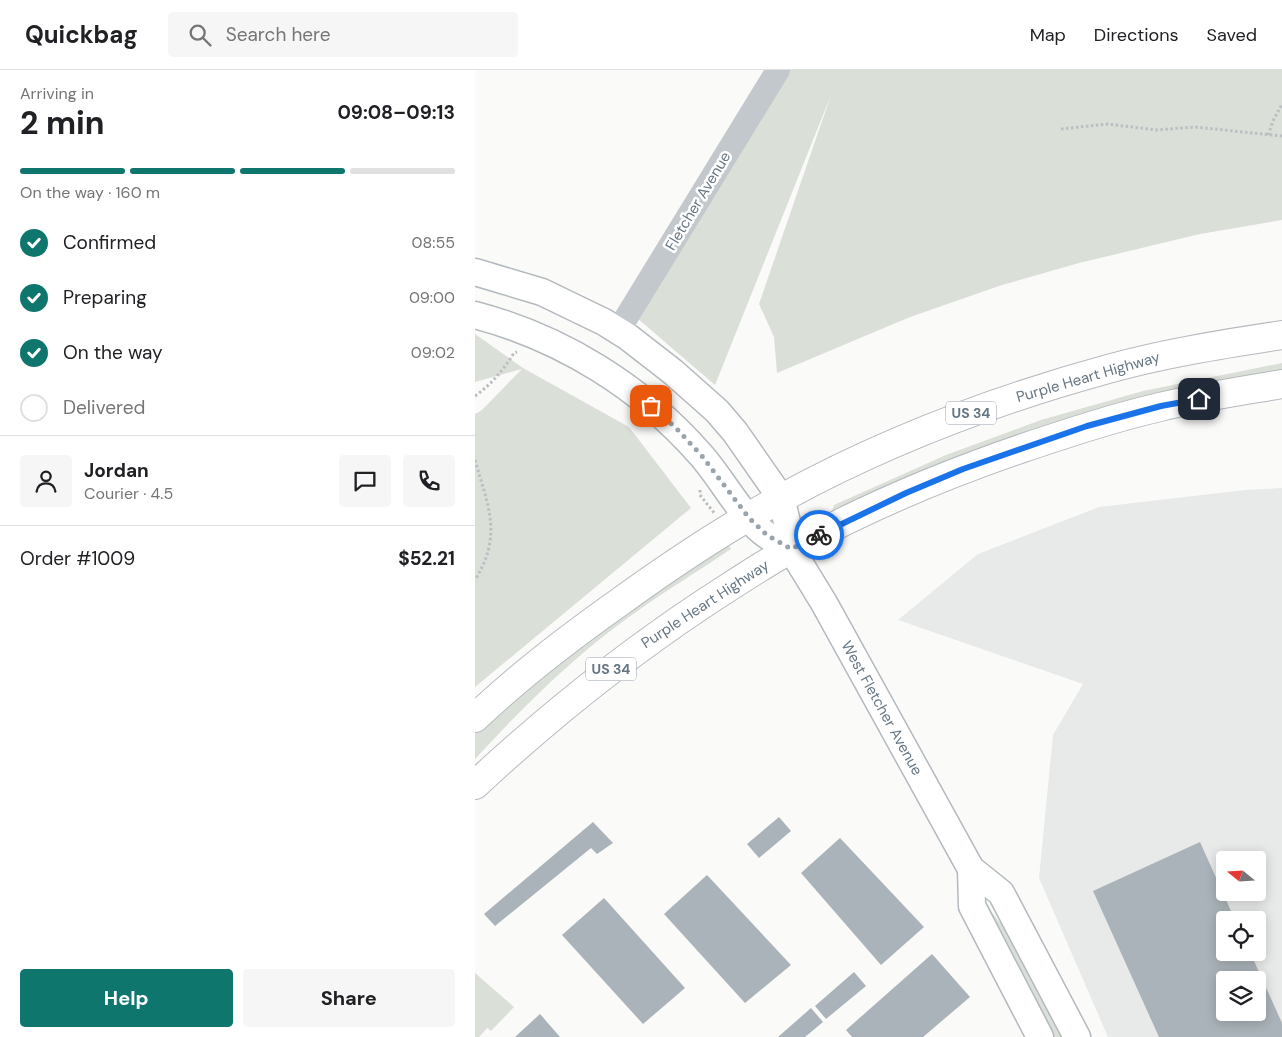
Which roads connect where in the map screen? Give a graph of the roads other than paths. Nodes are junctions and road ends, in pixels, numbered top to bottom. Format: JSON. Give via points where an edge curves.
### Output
{"nodes":[{"id":1,"x":778,"y":70,"type":"edge"},
{"id":2,"x":475,"y":272,"type":"edge"},
{"id":3,"x":475,"y":291,"type":"edge"},
{"id":4,"x":542,"y":292,"type":"junction"},
{"id":5,"x":475,"y":315,"type":"edge"},
{"id":6,"x":618,"y":331,"type":"junction"},
{"id":7,"x":1282,"y":335,"type":"edge"},
{"id":8,"x":1282,"y":384,"type":"edge"},
{"id":9,"x":781,"y":498,"type":"junction"},
{"id":10,"x":749,"y":518,"type":"junction"},
{"id":11,"x":791,"y":549,"type":"junction"},
{"id":12,"x":475,"y":718,"type":"edge"},
{"id":13,"x":475,"y":785,"type":"edge"},
{"id":14,"x":971,"y":869,"type":"junction"},
{"id":15,"x":1040,"y":1037,"type":"edge"},
{"id":16,"x":1077,"y":1037,"type":"edge"}],
"edges":[{"from":1,"to":6,"type":"street","name":"Fletcher Avenue"},
{"from":2,"to":4,"type":"main road","name":"West Fletcher Avenue"},
{"from":3,"to":4,"type":"main road"},
{"from":4,"to":6,"type":"main road","name":"West Fletcher Avenue"},
{"from":5,"to":10,"type":"main road","name":"West Fletcher Avenue","via":[[561,347],[595,366],[651,406],[702,456]]},
{"from":6,"to":9,"type":"main road","name":"West Fletcher Avenue","via":[[673,372],[717,411]]},
{"from":7,"to":9,"type":"main road","name":"Purple Heart Highway","number":"US 34","via":[[1170,354],[1045,388],[963,415]]},
{"from":8,"to":11,"type":"main road","name":"Purple Heart Highway","number":"US 34","via":[[1161,406],[1087,426],[963,469]]},
{"from":9,"to":10,"type":"main road","name":"Purple Heart Highway","number":"US 34"},
{"from":9,"to":11,"type":"main road","name":"West Fletcher Avenue"},
{"from":10,"to":11,"type":"main road","name":"West Fletcher Avenue","via":[[767,535]]},
{"from":10,"to":12,"type":"main road","name":"Purple Heart Highway","number":"US 34","via":[[673,564],[601,615],[542,660]]},
{"from":11,"to":13,"type":"main road","name":"Purple Heart Highway","number":"US 34","via":[[632,653],[553,716]]},
{"from":11,"to":14,"type":"main road","name":"West Fletcher Avenue"},
{"from":14,"to":15,"type":"main road","name":"West Fletcher Avenue","via":[[972,906]]},
{"from":14,"to":16,"type":"main road","name":"West Fletcher Avenue","via":[[1001,893]]}]}
